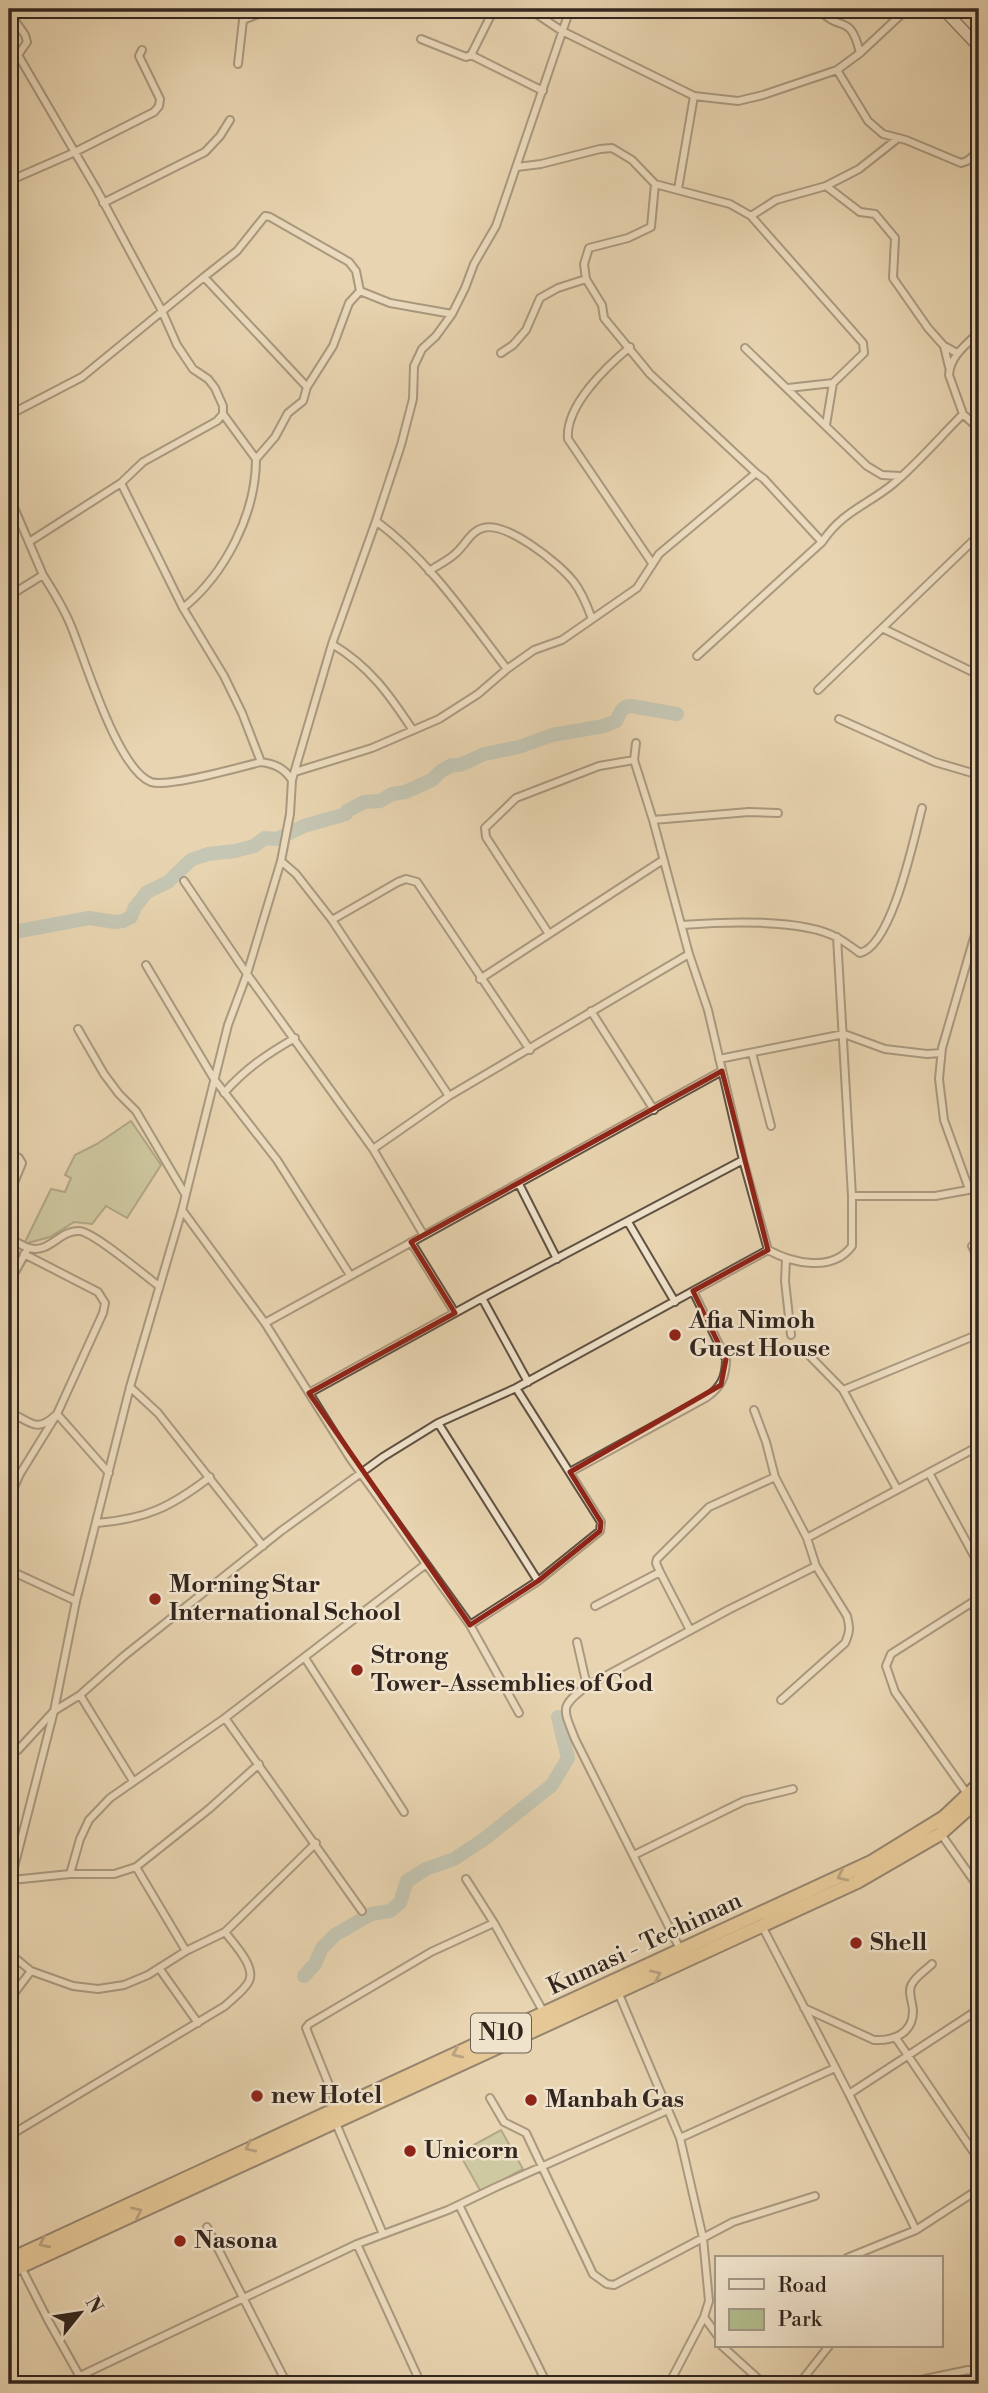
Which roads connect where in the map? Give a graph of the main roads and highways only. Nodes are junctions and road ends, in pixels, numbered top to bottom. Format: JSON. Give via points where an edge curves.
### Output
{"nodes":[{"id":1,"x":979,"y":1784,"type":"edge"},
{"id":2,"x":974,"y":1797,"type":"edge"},
{"id":3,"x":937,"y":1829,"type":"junction"},
{"id":4,"x":9,"y":2259,"type":"edge"},
{"id":5,"x":15,"y":2269,"type":"edge"}],
"edges":[{"from":1,"to":2,"type":"highway","name":"Kumasi - Techiman","number":"N10"},
{"from":2,"to":3,"type":"highway","name":"Kumasi - Techiman","number":"N10"},
{"from":3,"to":4,"type":"highway","name":"Kumasi - Techiman","number":"N10","one_way":true},
{"from":5,"to":3,"type":"highway","number":"N10","one_way":true,"via":[[869,1876]]}]}
